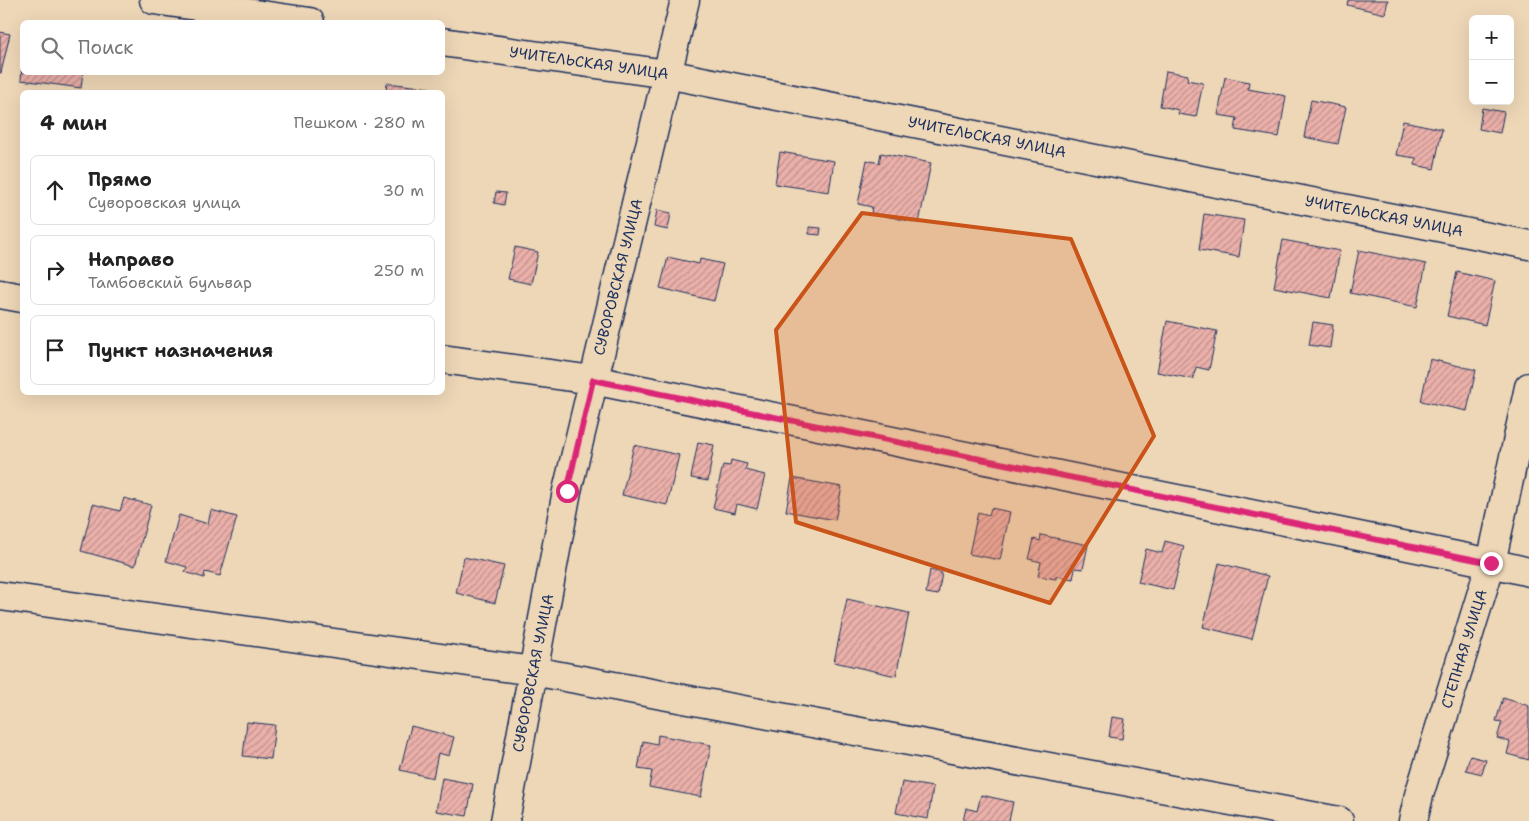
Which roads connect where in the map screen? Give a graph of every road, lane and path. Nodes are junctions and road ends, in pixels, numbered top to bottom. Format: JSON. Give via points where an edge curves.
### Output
{"nodes":[{"id":1,"x":154,"y":0,"type":"edge"},
{"id":2,"x":685,"y":0,"type":"edge"},
{"id":3,"x":296,"y":20,"type":"edge"},
{"id":4,"x":445,"y":42,"type":"edge"},
{"id":5,"x":667,"y":74,"type":"junction"},
{"id":6,"x":1529,"y":245,"type":"edge"},
{"id":7,"x":0,"y":294,"type":"edge"},
{"id":8,"x":20,"y":298,"type":"edge"},
{"id":9,"x":445,"y":358,"type":"edge"},
{"id":10,"x":593,"y":380,"type":"junction"},
{"id":11,"x":1529,"y":387,"type":"edge"},
{"id":12,"x":1491,"y":563,"type":"junction"},
{"id":13,"x":1529,"y":572,"type":"edge"},
{"id":14,"x":0,"y":596,"type":"edge"},
{"id":15,"x":533,"y":671,"type":"junction"},
{"id":16,"x":505,"y":821,"type":"edge"},
{"id":17,"x":1339,"y":821,"type":"edge"},
{"id":18,"x":1413,"y":821,"type":"edge"}],
"edges":[{"from":1,"to":3,"type":"street"},
{"from":2,"to":5,"type":"street","name":"СУВОРОВСКАЯ УЛИЦА"},
{"from":4,"to":5,"type":"street","name":"УЧИТЕЛЬСКАЯ УЛИЦА"},
{"from":5,"to":6,"type":"street","name":"УЧИТЕЛЬСКАЯ УЛИЦА"},
{"from":5,"to":10,"type":"street","name":"СУВОРОВСКАЯ УЛИЦА"},
{"from":7,"to":8,"type":"street"},
{"from":9,"to":10,"type":"street"},
{"from":10,"to":12,"type":"street"},
{"from":10,"to":15,"type":"street","name":"СУВОРОВСКАЯ УЛИЦА","via":[[567,491]]},
{"from":11,"to":12,"type":"street","name":"СТЕПНАЯ УЛИЦА"},
{"from":12,"to":13,"type":"street"},
{"from":12,"to":18,"type":"street","name":"СТЕПНАЯ УЛИЦА"},
{"from":14,"to":15,"type":"street"},
{"from":15,"to":16,"type":"street","name":"СУВОРОВСКАЯ УЛИЦА"},
{"from":15,"to":17,"type":"street"}]}
